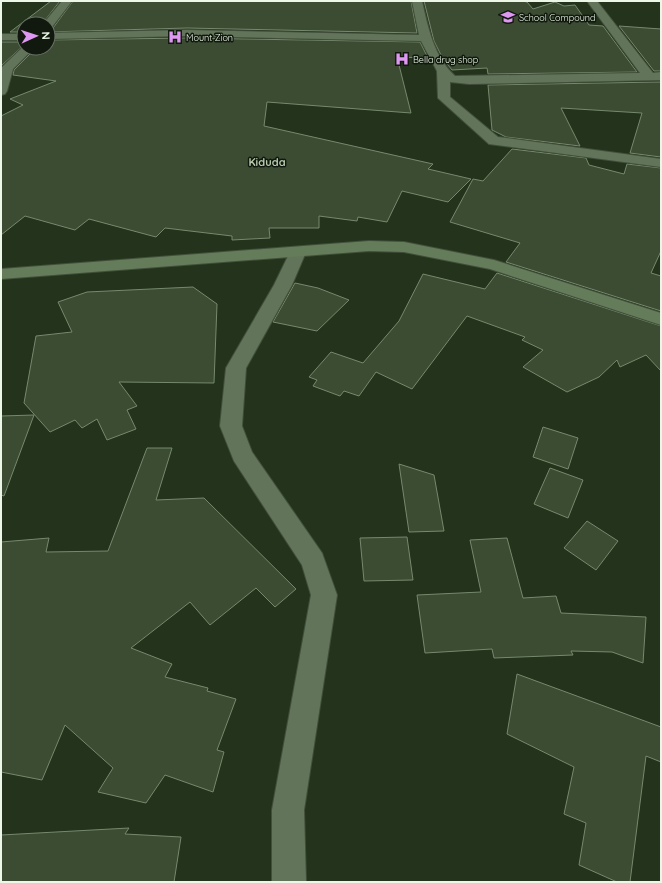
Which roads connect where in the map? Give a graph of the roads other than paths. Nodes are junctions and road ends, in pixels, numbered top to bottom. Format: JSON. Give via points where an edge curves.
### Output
{"nodes":[{"id":1,"x":67,"y":1,"type":"edge"},
{"id":2,"x":417,"y":1,"type":"edge"},
{"id":3,"x":592,"y":1,"type":"edge"},
{"id":4,"x":55,"y":16,"type":"edge"},
{"id":5,"x":56,"y":36,"type":"edge"},
{"id":6,"x":1,"y":37,"type":"edge"},
{"id":7,"x":16,"y":37,"type":"edge"},
{"id":8,"x":425,"y":38,"type":"junction"},
{"id":9,"x":20,"y":56,"type":"edge"},
{"id":10,"x":443,"y":71,"type":"junction"},
{"id":11,"x":655,"y":76,"type":"edge"},
{"id":12,"x":1,"y":92,"type":"edge"},
{"id":13,"x":661,"y":163,"type":"edge"},
{"id":14,"x":298,"y":252,"type":"junction"},
{"id":15,"x":1,"y":274,"type":"edge"},
{"id":16,"x":661,"y":319,"type":"edge"},
{"id":17,"x":289,"y":882,"type":"edge"}],
"edges":[{"from":1,"to":4,"type":"street"},
{"from":2,"to":8,"type":"street"},
{"from":3,"to":11,"type":"street"},
{"from":5,"to":8,"type":"street","via":[[187,32]]},
{"from":6,"to":7,"type":"street"},
{"from":8,"to":10,"type":"street"},
{"from":9,"to":12,"type":"street","via":[[7,68]]},
{"from":10,"to":11,"type":"street","via":[[452,79],[469,80]]},
{"from":10,"to":13,"type":"street","via":[[444,98],[494,141]]},
{"from":14,"to":15,"type":"street"},
{"from":14,"to":16,"type":"street","via":[[369,246],[404,247],[434,252],[494,265]]},
{"from":14,"to":17,"type":"street","via":[[283,285],[236,368],[231,426],[242,455],[313,561],[324,594],[288,810]]}]}
